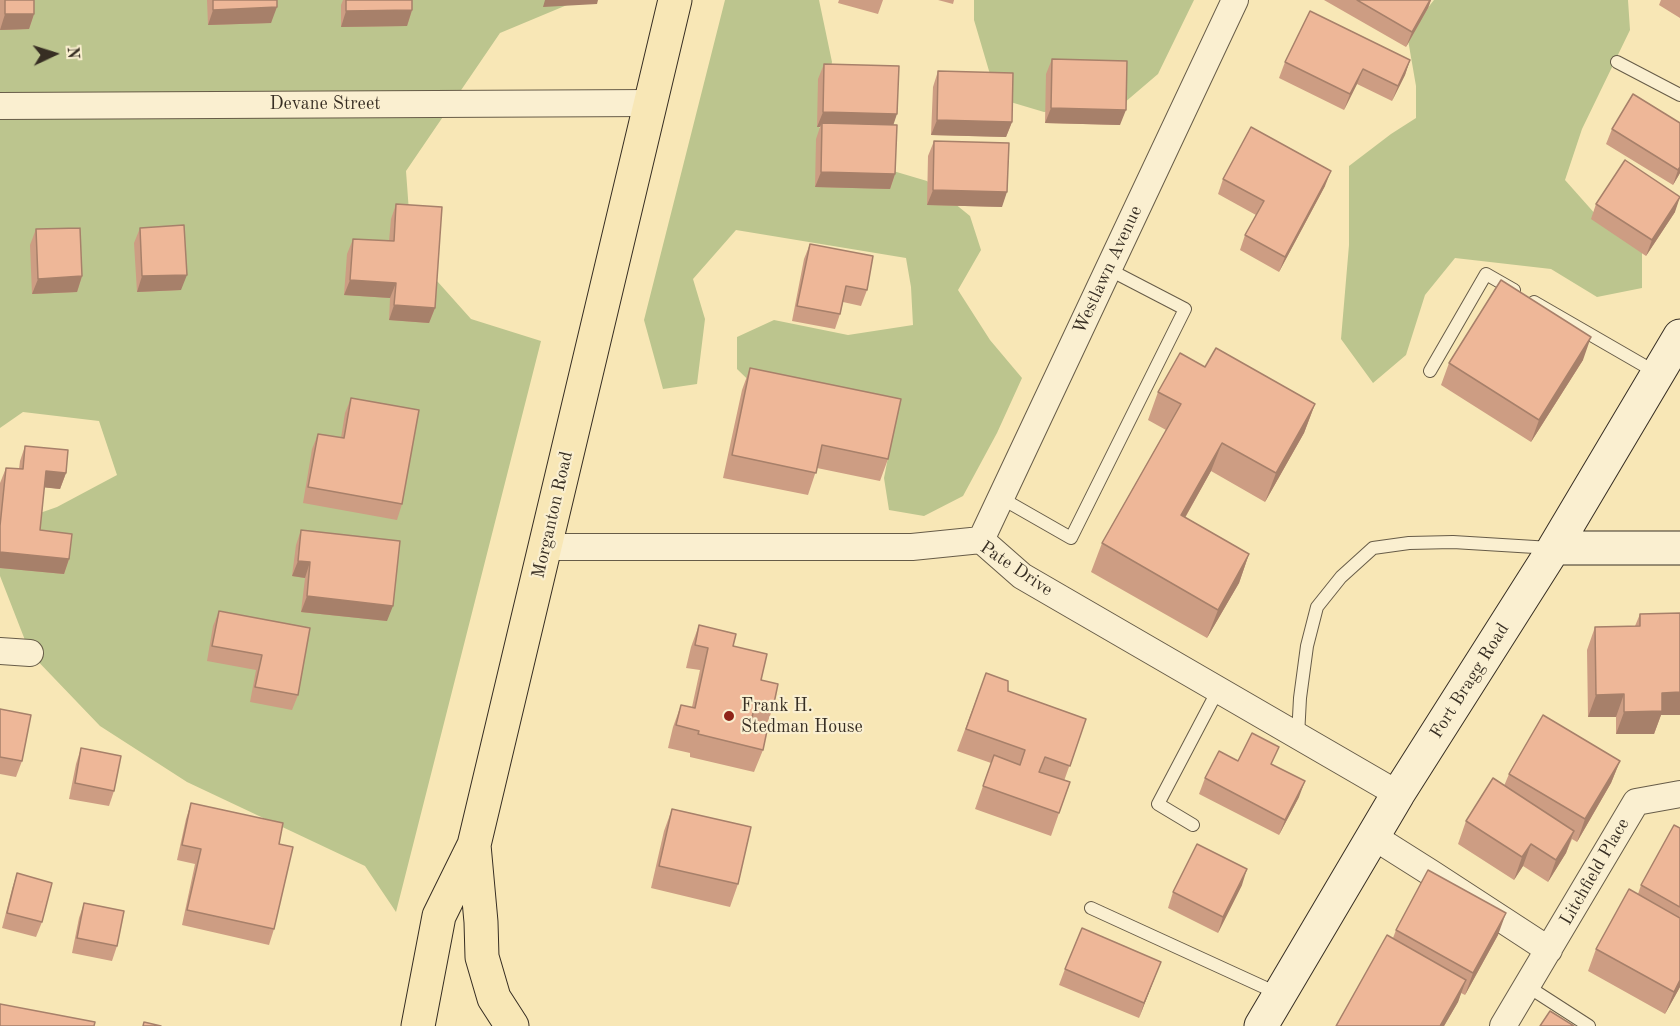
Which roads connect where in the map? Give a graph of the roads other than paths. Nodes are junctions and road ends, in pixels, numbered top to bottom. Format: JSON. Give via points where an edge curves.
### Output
{"nodes":[{"id":1,"x":675,"y":0,"type":"edge"},
{"id":2,"x":1235,"y":0,"type":"edge"},
{"id":3,"x":1617,"y":62,"type":"dead end"},
{"id":4,"x":1680,"y":95,"type":"edge"},
{"id":5,"x":651,"y":103,"type":"junction"},
{"id":6,"x":0,"y":106,"type":"edge"},
{"id":7,"x":1108,"y":269,"type":"junction"},
{"id":8,"x":1680,"y":336,"type":"edge"},
{"id":9,"x":1430,"y":371,"type":"dead end"},
{"id":10,"x":1658,"y":373,"type":"junction"},
{"id":11,"x":1001,"y":498,"type":"junction"},
{"id":12,"x":981,"y":540,"type":"junction"},
{"id":13,"x":545,"y":547,"type":"junction"},
{"id":14,"x":1554,"y":548,"type":"junction"},
{"id":15,"x":1680,"y":548,"type":"edge"},
{"id":16,"x":0,"y":651,"type":"edge"},
{"id":17,"x":30,"y":653,"type":"dead end"},
{"id":18,"x":1218,"y":690,"type":"junction"},
{"id":19,"x":1298,"y":737,"type":"junction"},
{"id":20,"x":1398,"y":794,"type":"junction"},
{"id":21,"x":1680,"y":794,"type":"edge"},
{"id":22,"x":1193,"y":825,"type":"dead end"},
{"id":23,"x":1374,"y":837,"type":"junction"},
{"id":24,"x":474,"y":845,"type":"junction"},
{"id":25,"x":1090,"y":908,"type":"dead end"},
{"id":26,"x":1549,"y":950,"type":"junction"},
{"id":27,"x":1527,"y":986,"type":"junction"},
{"id":28,"x":1265,"y":1014,"type":"edge"},
{"id":29,"x":418,"y":1026,"type":"edge"},
{"id":30,"x":512,"y":1026,"type":"edge"},
{"id":31,"x":1503,"y":1026,"type":"edge"},
{"id":32,"x":1589,"y":1026,"type":"edge"}],
"edges":[{"from":1,"to":5,"type":"main road","name":"Morganton Road"},
{"from":2,"to":7,"type":"street","name":"Westlawn Avenue"},
{"from":3,"to":4,"type":"lane"},
{"from":5,"to":6,"type":"street","name":"Devane Street"},
{"from":5,"to":13,"type":"main road","name":"Morganton Road"},
{"from":7,"to":11,"type":"street","name":"Westlawn Avenue"},
{"from":7,"to":11,"type":"lane","via":[[1185,309],[1071,538]]},
{"from":8,"to":10,"type":"main road","name":"Fort Bragg Road"},
{"from":9,"to":10,"type":"lane","via":[[1486,274]]},
{"from":10,"to":14,"type":"main road","name":"Fort Bragg Road"},
{"from":11,"to":12,"type":"street","name":"Westlawn Avenue"},
{"from":12,"to":13,"type":"street","name":"Pate Drive","via":[[912,547]]},
{"from":12,"to":18,"type":"street","name":"Pate Drive","via":[[1022,576]]},
{"from":13,"to":24,"type":"main road","name":"Morganton Road"},
{"from":14,"to":15,"type":"main road"},
{"from":14,"to":19,"type":"lane","via":[[1453,542],[1373,548],[1341,577],[1317,607],[1307,646]]},
{"from":14,"to":20,"type":"main road","name":"Fort Bragg Road"},
{"from":16,"to":17,"type":"street"},
{"from":18,"to":19,"type":"street","name":"Pate Drive"},
{"from":18,"to":22,"type":"lane","via":[[1158,804]]},
{"from":19,"to":20,"type":"street","name":"Pate Drive"},
{"from":20,"to":23,"type":"main road","name":"Fort Bragg Road"},
{"from":21,"to":26,"type":"street","name":"Litchfield Place","via":[[1636,802]]},
{"from":23,"to":26,"type":"street"},
{"from":23,"to":28,"type":"main road","name":"Fort Bragg Road"},
{"from":24,"to":29,"type":"main road","name":"Morganton Road","via":[[439,916]]},
{"from":24,"to":30,"type":"main road","via":[[482,957],[494,998]]},
{"from":25,"to":28,"type":"lane"},
{"from":26,"to":27,"type":"street","name":"Litchfield Place"},
{"from":27,"to":31,"type":"street","name":"Litchfield Place"},
{"from":27,"to":32,"type":"lane"}]}
